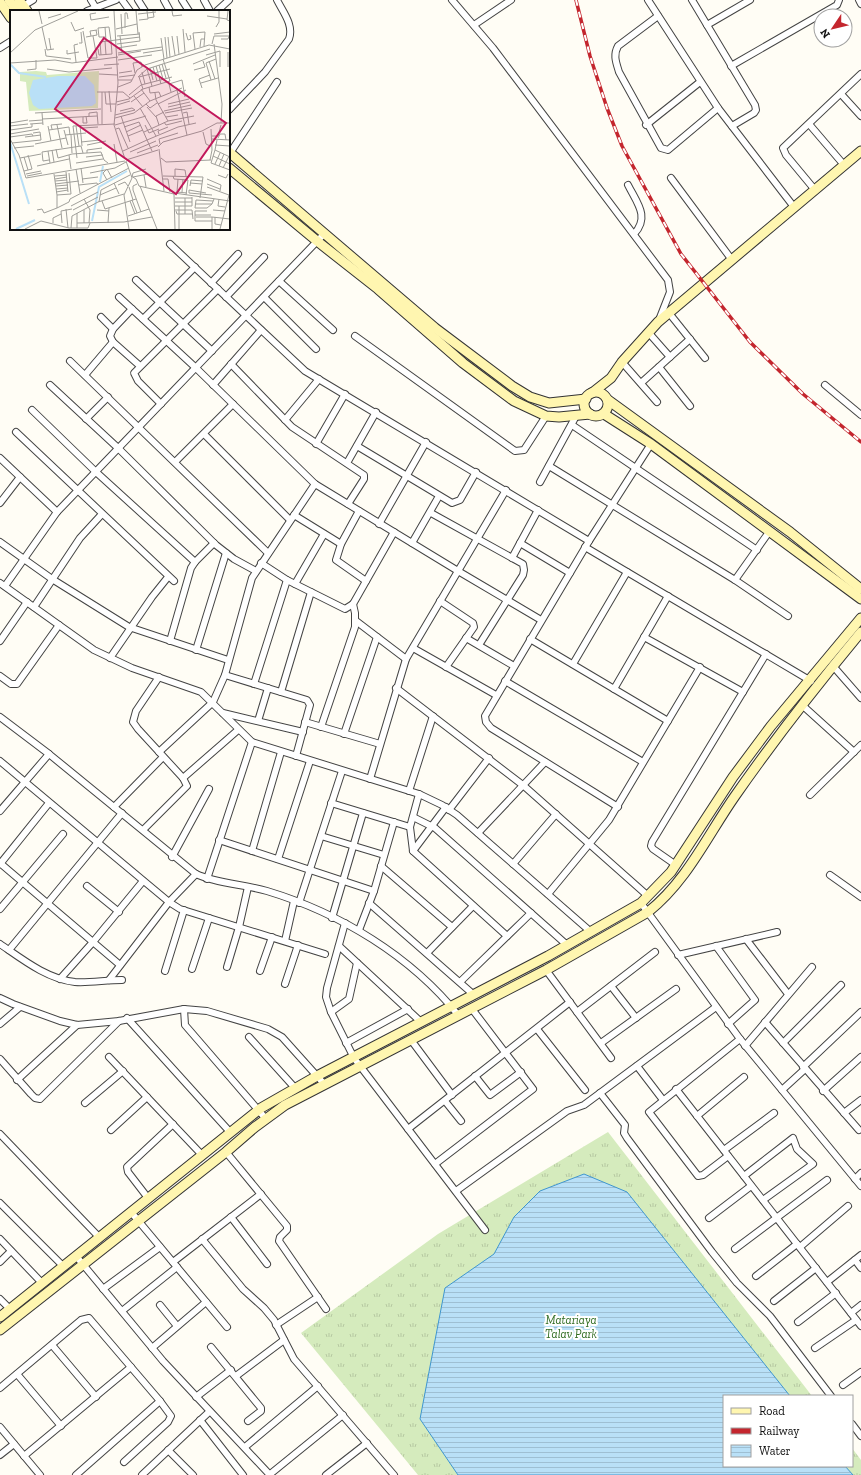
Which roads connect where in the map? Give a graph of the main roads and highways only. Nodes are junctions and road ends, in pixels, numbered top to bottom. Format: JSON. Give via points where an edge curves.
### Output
{"nodes":[{"id":1,"x":9,"y":0,"type":"edge"},
{"id":2,"x":0,"y":2,"type":"edge"},
{"id":3,"x":21,"y":7,"type":"edge"},
{"id":4,"x":10,"y":17,"type":"edge"},
{"id":5,"x":861,"y":151,"type":"edge"},
{"id":6,"x":230,"y":153,"type":"edge"},
{"id":7,"x":230,"y":169,"type":"edge"},
{"id":8,"x":611,"y":378,"type":"junction"},
{"id":9,"x":589,"y":396,"type":"junction"},
{"id":10,"x":607,"y":399,"type":"junction"},
{"id":11,"x":590,"y":414,"type":"junction"},
{"id":12,"x":604,"y":414,"type":"junction"},
{"id":13,"x":861,"y":589,"type":"edge"},
{"id":14,"x":861,"y":599,"type":"edge"},
{"id":15,"x":861,"y":618,"type":"edge"},
{"id":16,"x":861,"y":632,"type":"edge"},
{"id":17,"x":0,"y":1317,"type":"edge"},
{"id":18,"x":0,"y":1330,"type":"edge"}],
"edges":[{"from":1,"to":3,"type":"main road"},
{"from":2,"to":4,"type":"main road"},
{"from":5,"to":8,"type":"main road","via":[[658,322]]},
{"from":6,"to":9,"type":"main road","via":[[435,328],[530,397],[549,403]]},
{"from":7,"to":11,"type":"main road","via":[[378,289],[463,363],[514,401],[546,416]]},
{"from":8,"to":9,"type":"main road"},
{"from":8,"to":10,"type":"main road"},
{"from":9,"to":10,"type":"main road","via":[[600,393]]},
{"from":9,"to":11,"type":"main road","via":[[585,408]]},
{"from":10,"to":12,"type":"main road","via":[[608,408]]},
{"from":10,"to":13,"type":"main road","via":[[790,532]]},
{"from":11,"to":12,"type":"main road"},
{"from":12,"to":14,"type":"main road","via":[[651,444]]},
{"from":15,"to":17,"type":"main road","via":[[808,679],[733,777],[676,865],[640,903],[452,1008],[295,1088],[259,1110]]},
{"from":16,"to":18,"type":"main road","via":[[734,798],[678,883],[648,912],[546,970],[285,1106]]}]}
